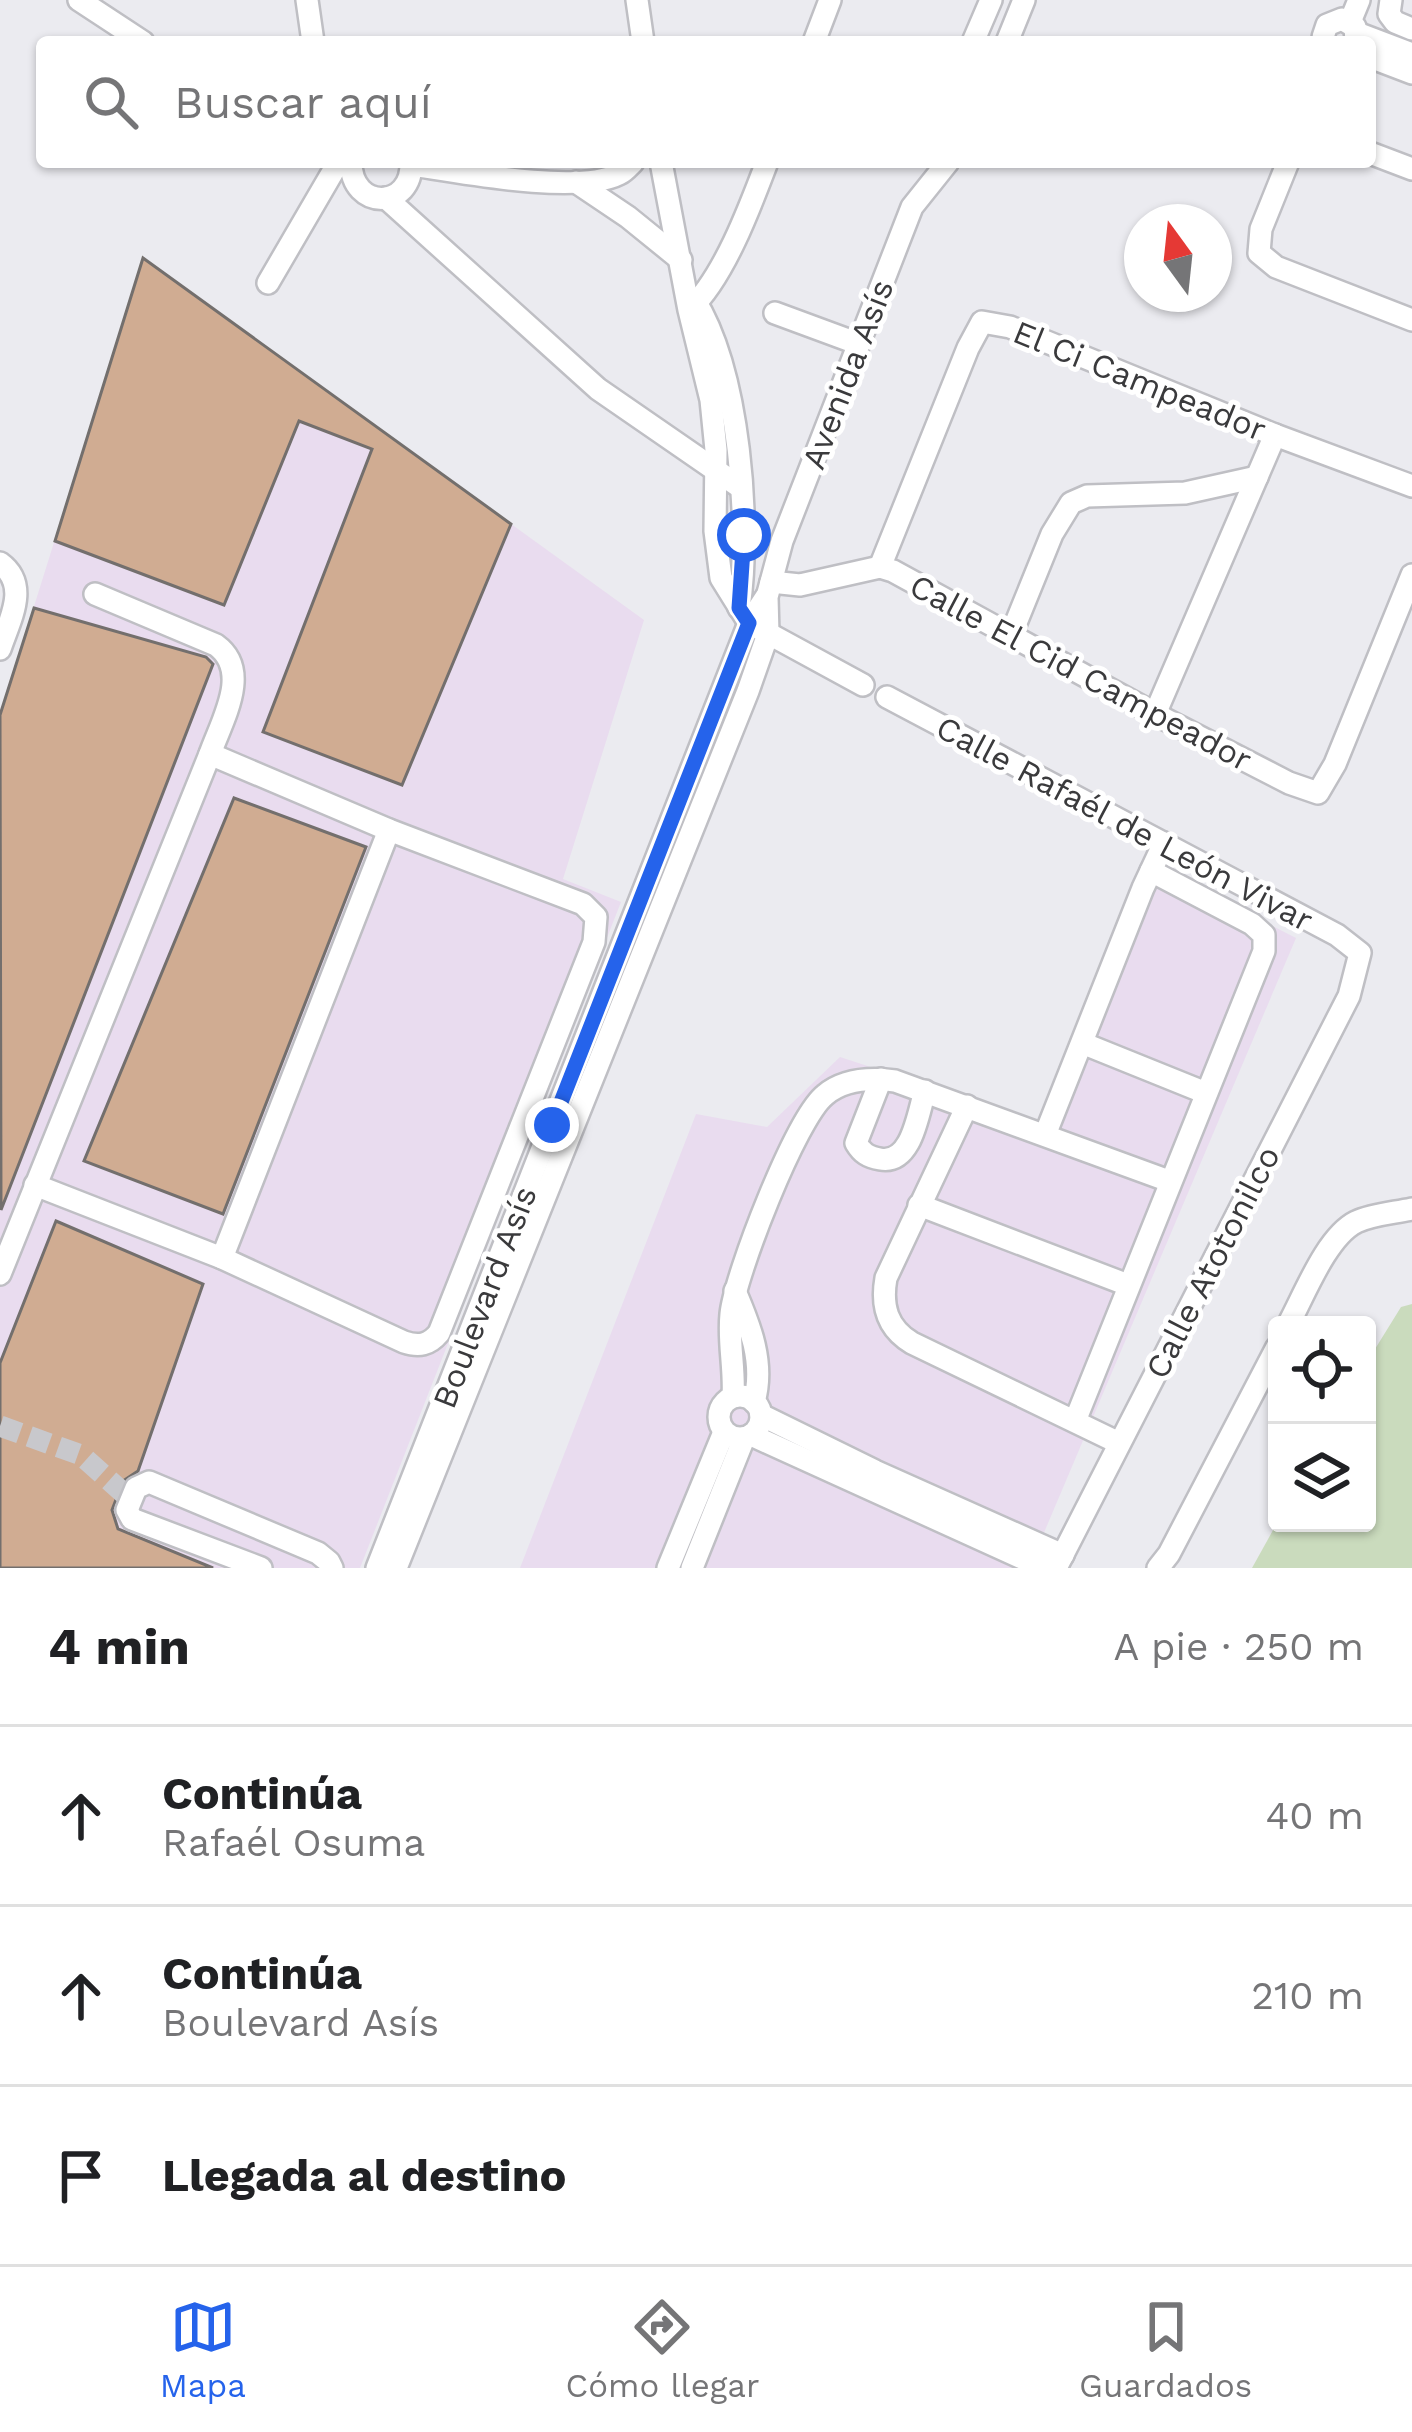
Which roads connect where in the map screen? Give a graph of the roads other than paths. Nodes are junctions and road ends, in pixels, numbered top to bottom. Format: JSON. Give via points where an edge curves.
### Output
{"nodes":[{"id":1,"x":79,"y":0,"type":"edge"},
{"id":2,"x":307,"y":0,"type":"edge"},
{"id":3,"x":637,"y":0,"type":"edge"},
{"id":4,"x":830,"y":0,"type":"edge"},
{"id":5,"x":991,"y":0,"type":"edge"},
{"id":6,"x":1024,"y":0,"type":"edge"},
{"id":7,"x":1359,"y":0,"type":"edge"},
{"id":8,"x":1391,"y":0,"type":"edge"},
{"id":9,"x":1349,"y":23,"type":"edge"},
{"id":10,"x":1412,"y":29,"type":"edge"},
{"id":11,"x":134,"y":36,"type":"edge"},
{"id":12,"x":312,"y":36,"type":"edge"},
{"id":13,"x":642,"y":36,"type":"edge"},
{"id":14,"x":816,"y":36,"type":"edge"},
{"id":15,"x":976,"y":36,"type":"edge"},
{"id":16,"x":1009,"y":36,"type":"edge"},
{"id":17,"x":1324,"y":36,"type":"edge"},
{"id":18,"x":1376,"y":36,"type":"edge"},
{"id":19,"x":1412,"y":54,"type":"edge"},
{"id":20,"x":1376,"y":59,"type":"edge"},
{"id":21,"x":1412,"y":73,"type":"edge"},
{"id":22,"x":1376,"y":155,"type":"edge"},
{"id":23,"x":343,"y":168,"type":"edge"},
{"id":24,"x":345,"y":168,"type":"edge"},
{"id":25,"x":412,"y":168,"type":"edge"},
{"id":26,"x":440,"y":168,"type":"edge"},
{"id":27,"x":626,"y":168,"type":"edge"},
{"id":28,"x":662,"y":168,"type":"edge"},
{"id":29,"x":765,"y":168,"type":"edge"},
{"id":30,"x":923,"y":168,"type":"edge"},
{"id":31,"x":943,"y":168,"type":"edge"},
{"id":32,"x":1286,"y":168,"type":"edge"},
{"id":33,"x":1412,"y":169,"type":"edge"},
{"id":34,"x":576,"y":182,"type":"junction"},
{"id":35,"x":386,"y":198,"type":"junction"},
{"id":36,"x":911,"y":207,"type":"junction"},
{"id":37,"x":681,"y":260,"type":"junction"},
{"id":38,"x":268,"y":283,"type":"dead end"},
{"id":39,"x":690,"y":300,"type":"junction"},
{"id":40,"x":775,"y":313,"type":"dead end"},
{"id":41,"x":1412,"y":320,"type":"edge"},
{"id":42,"x":860,"y":344,"type":"junction"},
{"id":43,"x":1275,"y":435,"type":"junction"},
{"id":44,"x":715,"y":472,"type":"junction"},
{"id":45,"x":1257,"y":477,"type":"junction"},
{"id":46,"x":740,"y":487,"type":"junction"},
{"id":47,"x":1412,"y":487,"type":"edge"},
{"id":48,"x":0,"y":563,"type":"edge"},
{"id":49,"x":880,"y":567,"type":"junction"},
{"id":50,"x":1412,"y":574,"type":"edge"},
{"id":51,"x":769,"y":589,"type":"junction"},
{"id":52,"x":94,"y":594,"type":"dead end"},
{"id":53,"x":752,"y":622,"type":"junction"},
{"id":54,"x":1011,"y":635,"type":"junction"},
{"id":55,"x":0,"y":649,"type":"edge"},
{"id":56,"x":863,"y":685,"type":"dead end"},
{"id":57,"x":887,"y":697,"type":"dead end"},
{"id":58,"x":1155,"y":714,"type":"junction"},
{"id":59,"x":210,"y":754,"type":"junction"},
{"id":60,"x":684,"y":788,"type":"junction"},
{"id":61,"x":706,"y":795,"type":"junction"},
{"id":62,"x":389,"y":830,"type":"junction"},
{"id":63,"x":1164,"y":843,"type":"junction"},
{"id":64,"x":1150,"y":872,"type":"junction"},
{"id":65,"x":644,"y":920,"type":"junction"},
{"id":66,"x":1360,"y":953,"type":"joint"},
{"id":67,"x":1082,"y":1042,"type":"junction"},
{"id":68,"x":881,"y":1079,"type":"junction"},
{"id":69,"x":925,"y":1091,"type":"junction"},
{"id":70,"x":1206,"y":1093,"type":"junction"},
{"id":71,"x":967,"y":1106,"type":"junction"},
{"id":72,"x":1045,"y":1135,"type":"junction"},
{"id":73,"x":1169,"y":1181,"type":"junction"},
{"id":74,"x":35,"y":1185,"type":"junction"},
{"id":75,"x":919,"y":1205,"type":"junction"},
{"id":76,"x":1412,"y":1209,"type":"edge"},
{"id":77,"x":222,"y":1258,"type":"junction"},
{"id":78,"x":506,"y":1269,"type":"junction"},
{"id":79,"x":0,"y":1274,"type":"edge"},
{"id":80,"x":1128,"y":1285,"type":"junction"},
{"id":81,"x":1293,"y":1316,"type":"edge"},
{"id":82,"x":1268,"y":1364,"type":"edge"},
{"id":83,"x":744,"y":1420,"type":"junction"},
{"id":84,"x":1075,"y":1420,"type":"junction"},
{"id":85,"x":1119,"y":1443,"type":"junction"},
{"id":86,"x":1165,"y":1563,"type":"edge"},
{"id":87,"x":1054,"y":1564,"type":"edge"},
{"id":88,"x":261,"y":1568,"type":"edge"},
{"id":89,"x":332,"y":1568,"type":"edge"},
{"id":90,"x":377,"y":1568,"type":"edge"},
{"id":91,"x":396,"y":1568,"type":"edge"},
{"id":92,"x":668,"y":1568,"type":"edge"},
{"id":93,"x":692,"y":1568,"type":"edge"}],
"edges":[{"from":1,"to":11,"type":"street"},
{"from":2,"to":12,"type":"street"},
{"from":3,"to":13,"type":"street"},
{"from":4,"to":14,"type":"street"},
{"from":5,"to":15,"type":"street"},
{"from":6,"to":16,"type":"street"},
{"from":7,"to":9,"type":"street"},
{"from":8,"to":10,"type":"street","via":[[1389,14]]},
{"from":9,"to":17,"type":"street","via":[[1332,21]]},
{"from":18,"to":19,"type":"street"},
{"from":20,"to":21,"type":"street"},
{"from":22,"to":33,"type":"street"},
{"from":23,"to":38,"type":"street"},
{"from":24,"to":35,"type":"street","via":[[364,194]]},
{"from":25,"to":35,"type":"street","via":[[406,187]]},
{"from":26,"to":34,"type":"street"},
{"from":27,"to":34,"type":"street"},
{"from":28,"to":37,"type":"street"},
{"from":29,"to":39,"type":"street","via":[[714,279]]},
{"from":30,"to":36,"type":"street"},
{"from":31,"to":36,"type":"street","name":"Avenida Asís"},
{"from":32,"to":41,"type":"street","via":[[1258,253]]},
{"from":34,"to":37,"type":"street"},
{"from":35,"to":44,"type":"street","via":[[598,388]]},
{"from":36,"to":42,"type":"street","name":"Avenida Asís"},
{"from":37,"to":39,"type":"street"},
{"from":39,"to":44,"type":"street","via":[[711,400]]},
{"from":39,"to":46,"type":"street","via":[[720,357]]},
{"from":40,"to":42,"type":"street"},
{"from":42,"to":51,"type":"street","name":"Avenida Asís"},
{"from":43,"to":45,"type":"street"},
{"from":43,"to":47,"type":"street","name":"El Ci Campeador"},
{"from":43,"to":49,"type":"street","name":"El Ci Campeador","via":[[982,322]]},
{"from":44,"to":46,"type":"street"},
{"from":44,"to":53,"type":"street","via":[[721,578]]},
{"from":45,"to":54,"type":"street","via":[[1071,503]]},
{"from":45,"to":58,"type":"street"},
{"from":46,"to":53,"type":"street"},
{"from":48,"to":55,"type":"street","via":[[17,587]]},
{"from":49,"to":51,"type":"street","name":"Calle El Cid Campeador"},
{"from":49,"to":54,"type":"street","name":"Calle El Cid Campeador"},
{"from":50,"to":58,"type":"street","name":"Calle El Cid Campeador","via":[[1318,793]]},
{"from":51,"to":53,"type":"street","name":"Avenida Asís"},
{"from":52,"to":59,"type":"street","via":[[226,652],[234,677]]},
{"from":53,"to":56,"type":"street"},
{"from":53,"to":60,"type":"street","name":"Boulevard Asís"},
{"from":53,"to":61,"type":"street","name":"Boulevard Asís"},
{"from":54,"to":58,"type":"street","name":"Calle El Cid Campeador"},
{"from":57,"to":63,"type":"street","name":"Calle Rafaél de León Vivar"},
{"from":59,"to":62,"type":"street"},
{"from":59,"to":74,"type":"street"},
{"from":60,"to":61,"type":"street"},
{"from":60,"to":65,"type":"street","name":"Boulevard Asís"},
{"from":61,"to":65,"type":"street","name":"Boulevard Asís"},
{"from":62,"to":77,"type":"street"},
{"from":62,"to":77,"type":"street","via":[[584,904],[596,916],[594,943],[434,1339],[404,1342]]},
{"from":63,"to":64,"type":"street"},
{"from":63,"to":66,"type":"street","name":"Calle Rafaél de León Vivar"},
{"from":64,"to":67,"type":"street"},
{"from":64,"to":70,"type":"street","via":[[1264,935]]},
{"from":65,"to":78,"type":"street","name":"Boulevard Asís"},
{"from":66,"to":85,"type":"street","name":"Calle Atotonilco","via":[[1349,996]]},
{"from":67,"to":70,"type":"street"},
{"from":67,"to":72,"type":"street"},
{"from":68,"to":69,"type":"street"},
{"from":68,"to":69,"type":"street","via":[[856,1143],[883,1160],[905,1148]]},
{"from":68,"to":83,"type":"street","via":[[828,1092],[791,1145],[735,1290],[759,1373]]},
{"from":69,"to":71,"type":"street"},
{"from":70,"to":73,"type":"street"},
{"from":71,"to":72,"type":"street"},
{"from":71,"to":75,"type":"street"},
{"from":72,"to":73,"type":"street"},
{"from":73,"to":80,"type":"street"},
{"from":74,"to":77,"type":"street"},
{"from":74,"to":79,"type":"street"},
{"from":75,"to":80,"type":"street"},
{"from":75,"to":84,"type":"street","via":[[886,1278],[891,1324],[912,1343]]},
{"from":76,"to":81,"type":"street","via":[[1347,1228]]},
{"from":78,"to":90,"type":"street","name":"Boulevard Asís"},
{"from":78,"to":91,"type":"street","name":"Boulevard Asís"},
{"from":80,"to":84,"type":"street"},
{"from":82,"to":86,"type":"street"},
{"from":83,"to":87,"type":"street"},
{"from":83,"to":92,"type":"street"},
{"from":83,"to":93,"type":"street"},
{"from":84,"to":85,"type":"street"},
{"from":85,"to":87,"type":"street","name":"Calle Atotonilco"},
{"from":88,"to":89,"type":"street","via":[[132,1519],[127,1510],[136,1488],[149,1482],[182,1495],[318,1553]]}]}
